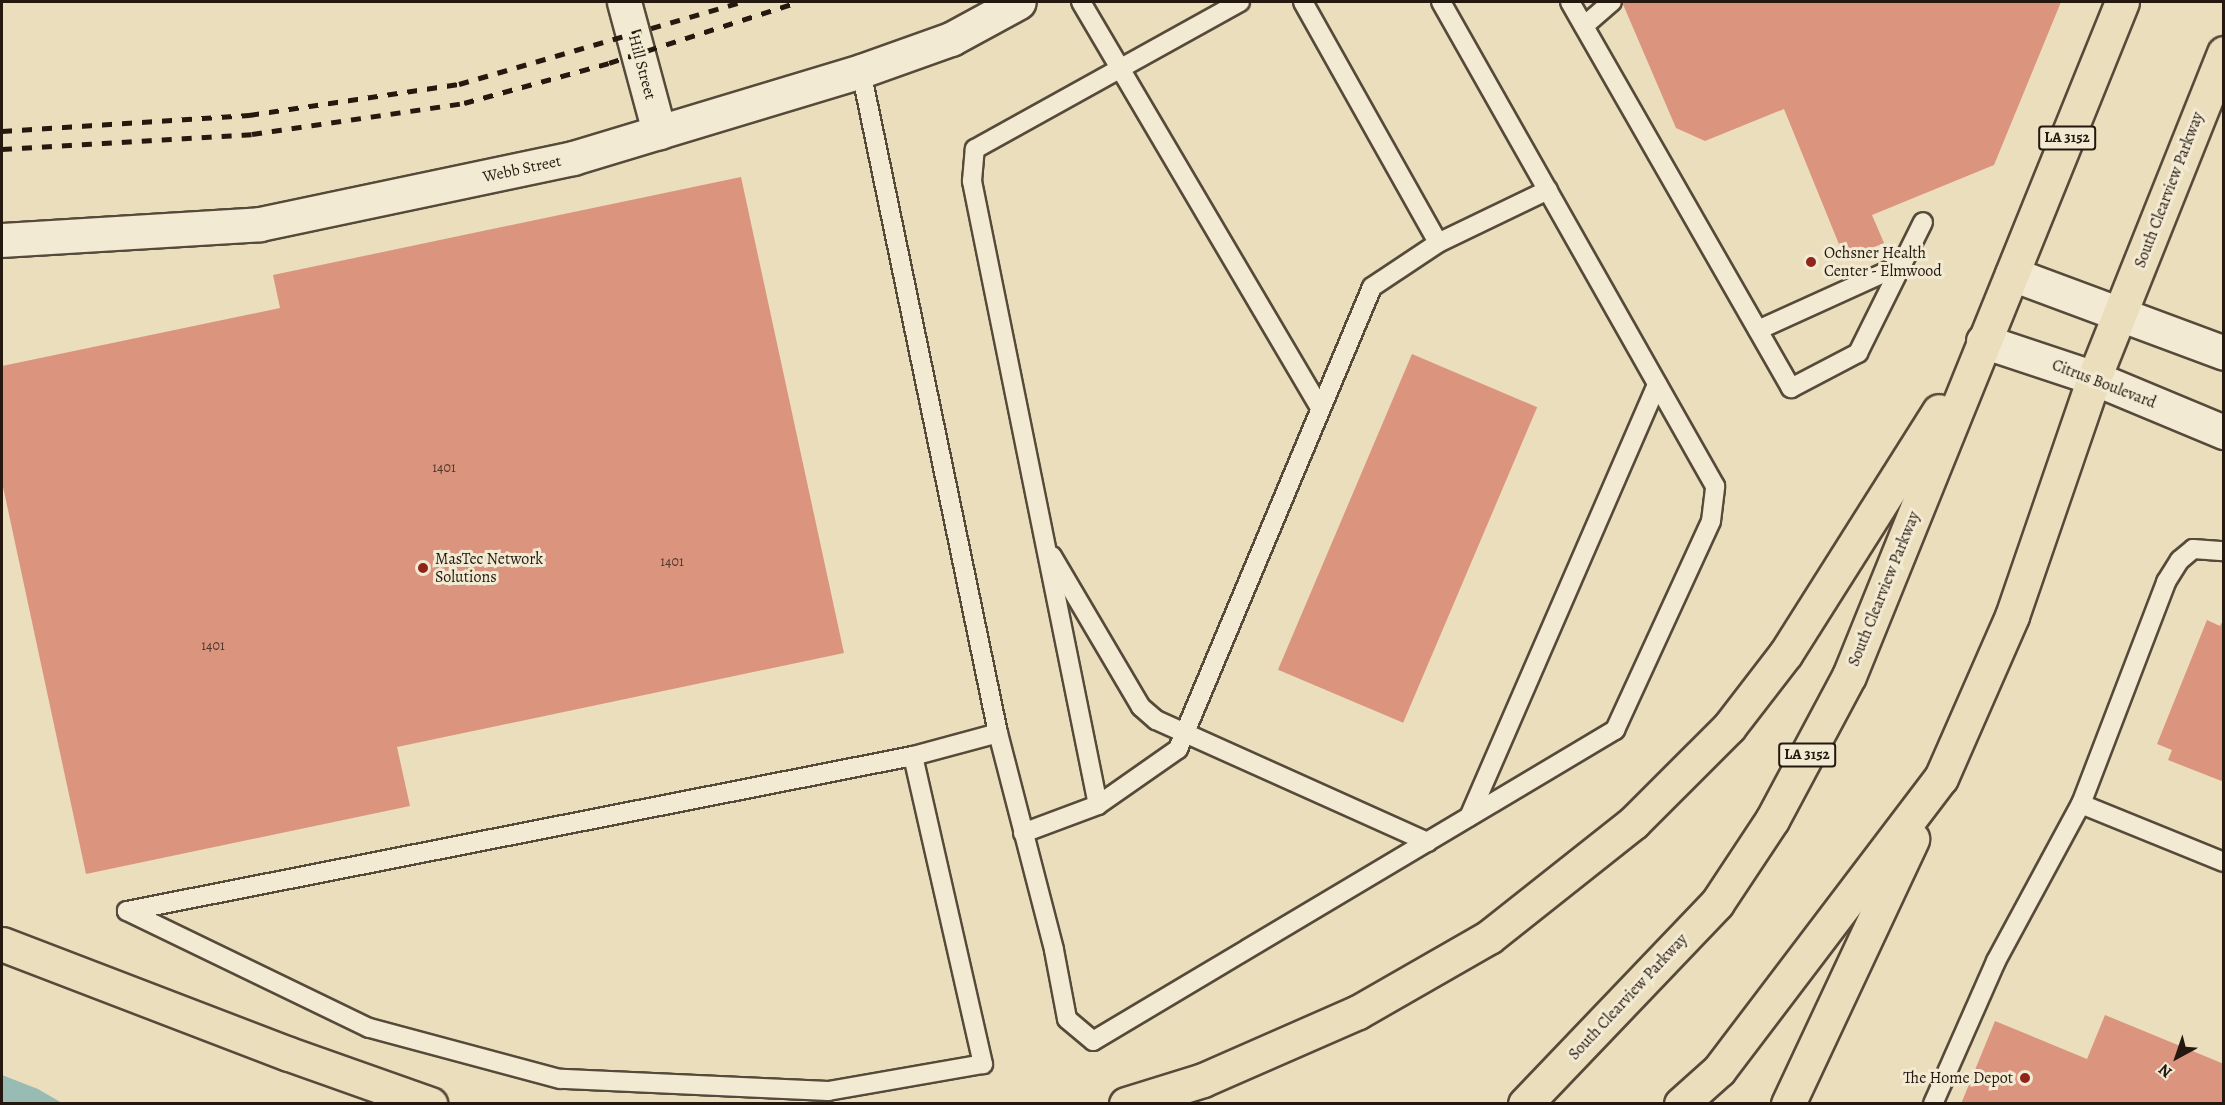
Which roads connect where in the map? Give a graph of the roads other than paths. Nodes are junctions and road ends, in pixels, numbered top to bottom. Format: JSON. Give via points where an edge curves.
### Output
{"nodes":[{"id":1,"x":624,"y":2,"type":"edge"},
{"id":2,"x":1019,"y":2,"type":"edge"},
{"id":3,"x":1081,"y":2,"type":"edge"},
{"id":4,"x":1240,"y":2,"type":"edge"},
{"id":5,"x":1303,"y":2,"type":"edge"},
{"id":6,"x":1441,"y":2,"type":"edge"},
{"id":7,"x":1570,"y":2,"type":"edge"},
{"id":8,"x":1612,"y":2,"type":"edge"},
{"id":9,"x":2122,"y":2,"type":"edge"},
{"id":10,"x":1584,"y":26,"type":"junction"},
{"id":11,"x":2223,"y":53,"type":"edge"},
{"id":12,"x":1121,"y":68,"type":"junction"},
{"id":13,"x":861,"y":71,"type":"junction"},
{"id":14,"x":659,"y":132,"type":"junction"},
{"id":15,"x":1548,"y":190,"type":"junction"},
{"id":16,"x":1923,"y":222,"type":"dead end"},
{"id":17,"x":2,"y":240,"type":"edge"},
{"id":18,"x":1438,"y":243,"type":"junction"},
{"id":19,"x":1901,"y":266,"type":"junction"},
{"id":20,"x":2012,"y":274,"type":"junction"},
{"id":21,"x":2120,"y":315,"type":"junction"},
{"id":22,"x":1758,"y":330,"type":"junction"},
{"id":23,"x":1983,"y":341,"type":"junction"},
{"id":24,"x":2223,"y":353,"type":"edge"},
{"id":25,"x":2094,"y":378,"type":"junction"},
{"id":26,"x":1657,"y":384,"type":"junction"},
{"id":27,"x":1321,"y":409,"type":"junction"},
{"id":28,"x":2223,"y":432,"type":"edge"},
{"id":29,"x":1045,"y":543,"type":"junction"},
{"id":30,"x":2223,"y":551,"type":"edge"},
{"id":31,"x":1185,"y":732,"type":"junction"},
{"id":32,"x":998,"y":733,"type":"junction"},
{"id":33,"x":913,"y":756,"type":"junction"},
{"id":34,"x":1941,"y":778,"type":"junction"},
{"id":35,"x":2081,"y":804,"type":"junction"},
{"id":36,"x":1098,"y":805,"type":"junction"},
{"id":37,"x":1469,"y":817,"type":"junction"},
{"id":38,"x":1023,"y":833,"type":"junction"},
{"id":39,"x":1428,"y":842,"type":"junction"},
{"id":40,"x":2223,"y":862,"type":"edge"},
{"id":41,"x":2,"y":944,"type":"edge"},
{"id":42,"x":430,"y":1104,"type":"edge"},
{"id":43,"x":1126,"y":1104,"type":"edge"},
{"id":44,"x":1525,"y":1104,"type":"edge"},
{"id":45,"x":1681,"y":1104,"type":"edge"},
{"id":46,"x":1788,"y":1104,"type":"edge"},
{"id":47,"x":1934,"y":1104,"type":"edge"}],
"edges":[{"from":1,"to":14,"type":"street","name":"Hill Street"},
{"from":2,"to":13,"type":"street","name":"Webb Street","via":[[951,39]]},
{"from":3,"to":12,"type":"lane"},
{"from":4,"to":12,"type":"lane"},
{"from":5,"to":18,"type":"lane"},
{"from":6,"to":15,"type":"lane"},
{"from":7,"to":10,"type":"lane"},
{"from":8,"to":10,"type":"lane"},
{"from":9,"to":20,"type":"highway","name":"South Clearview Parkway","number":"LA 3152"},
{"from":10,"to":22,"type":"lane"},
{"from":11,"to":21,"type":"highway","name":"South Clearview Parkway"},
{"from":12,"to":27,"type":"lane"},
{"from":12,"to":29,"type":"lane","via":[[975,149],[972,181]]},
{"from":13,"to":14,"type":"street","name":"Webb Street"},
{"from":13,"to":32,"type":"lane"},
{"from":14,"to":17,"type":"street","name":"Webb Street","via":[[573,158],[260,224]]},
{"from":15,"to":18,"type":"lane"},
{"from":15,"to":26,"type":"lane"},
{"from":16,"to":19,"type":"lane"},
{"from":18,"to":27,"type":"lane","via":[[1372,287]]},
{"from":19,"to":22,"type":"lane"},
{"from":19,"to":22,"type":"lane","via":[[1858,353],[1791,388]]},
{"from":20,"to":21,"type":"street"},
{"from":20,"to":23,"type":"highway","name":"South Clearview Parkway","number":"LA 3152"},
{"from":21,"to":24,"type":"street"},
{"from":21,"to":25,"type":"highway","name":"South Clearview Parkway"},
{"from":23,"to":25,"type":"street","name":"Citrus Boulevard"},
{"from":23,"to":43,"type":"highway","via":[[1785,653],[1729,727],[1634,822],[1489,937],[1358,1012],[1203,1080]]},
{"from":23,"to":44,"type":"highway","name":"South Clearview Parkway","number":"LA 3152","via":[[1849,676],[1772,820],[1717,903]]},
{"from":25,"to":28,"type":"street","name":"Citrus Boulevard"},
{"from":25,"to":34,"type":"highway","name":"South Clearview Parkway","via":[[2012,616]]},
{"from":26,"to":37,"type":"lane"},
{"from":26,"to":37,"type":"lane","via":[[1715,486],[1711,521],[1615,730]]},
{"from":27,"to":31,"type":"lane"},
{"from":29,"to":31,"type":"lane","via":[[1141,707],[1156,720]]},
{"from":29,"to":36,"type":"lane"},
{"from":30,"to":35,"type":"lane","via":[[2193,549],[2180,560],[2166,582]]},
{"from":31,"to":36,"type":"lane","via":[[1178,749]]},
{"from":31,"to":39,"type":"lane"},
{"from":32,"to":33,"type":"lane"},
{"from":32,"to":38,"type":"lane"},
{"from":33,"to":33,"type":"lane","via":[[831,772],[127,911],[369,1028],[560,1079],[828,1091],[983,1064]]},
{"from":34,"to":45,"type":"highway","name":"South Clearview Parkway","via":[[1719,1070]]},
{"from":34,"to":46,"type":"highway"},
{"from":35,"to":40,"type":"lane"},
{"from":35,"to":47,"type":"lane","via":[[1996,961]]},
{"from":36,"to":38,"type":"lane"},
{"from":37,"to":39,"type":"lane"},
{"from":38,"to":39,"type":"lane","via":[[1067,1019],[1094,1041]]},
{"from":41,"to":42,"type":"highway"}]}
